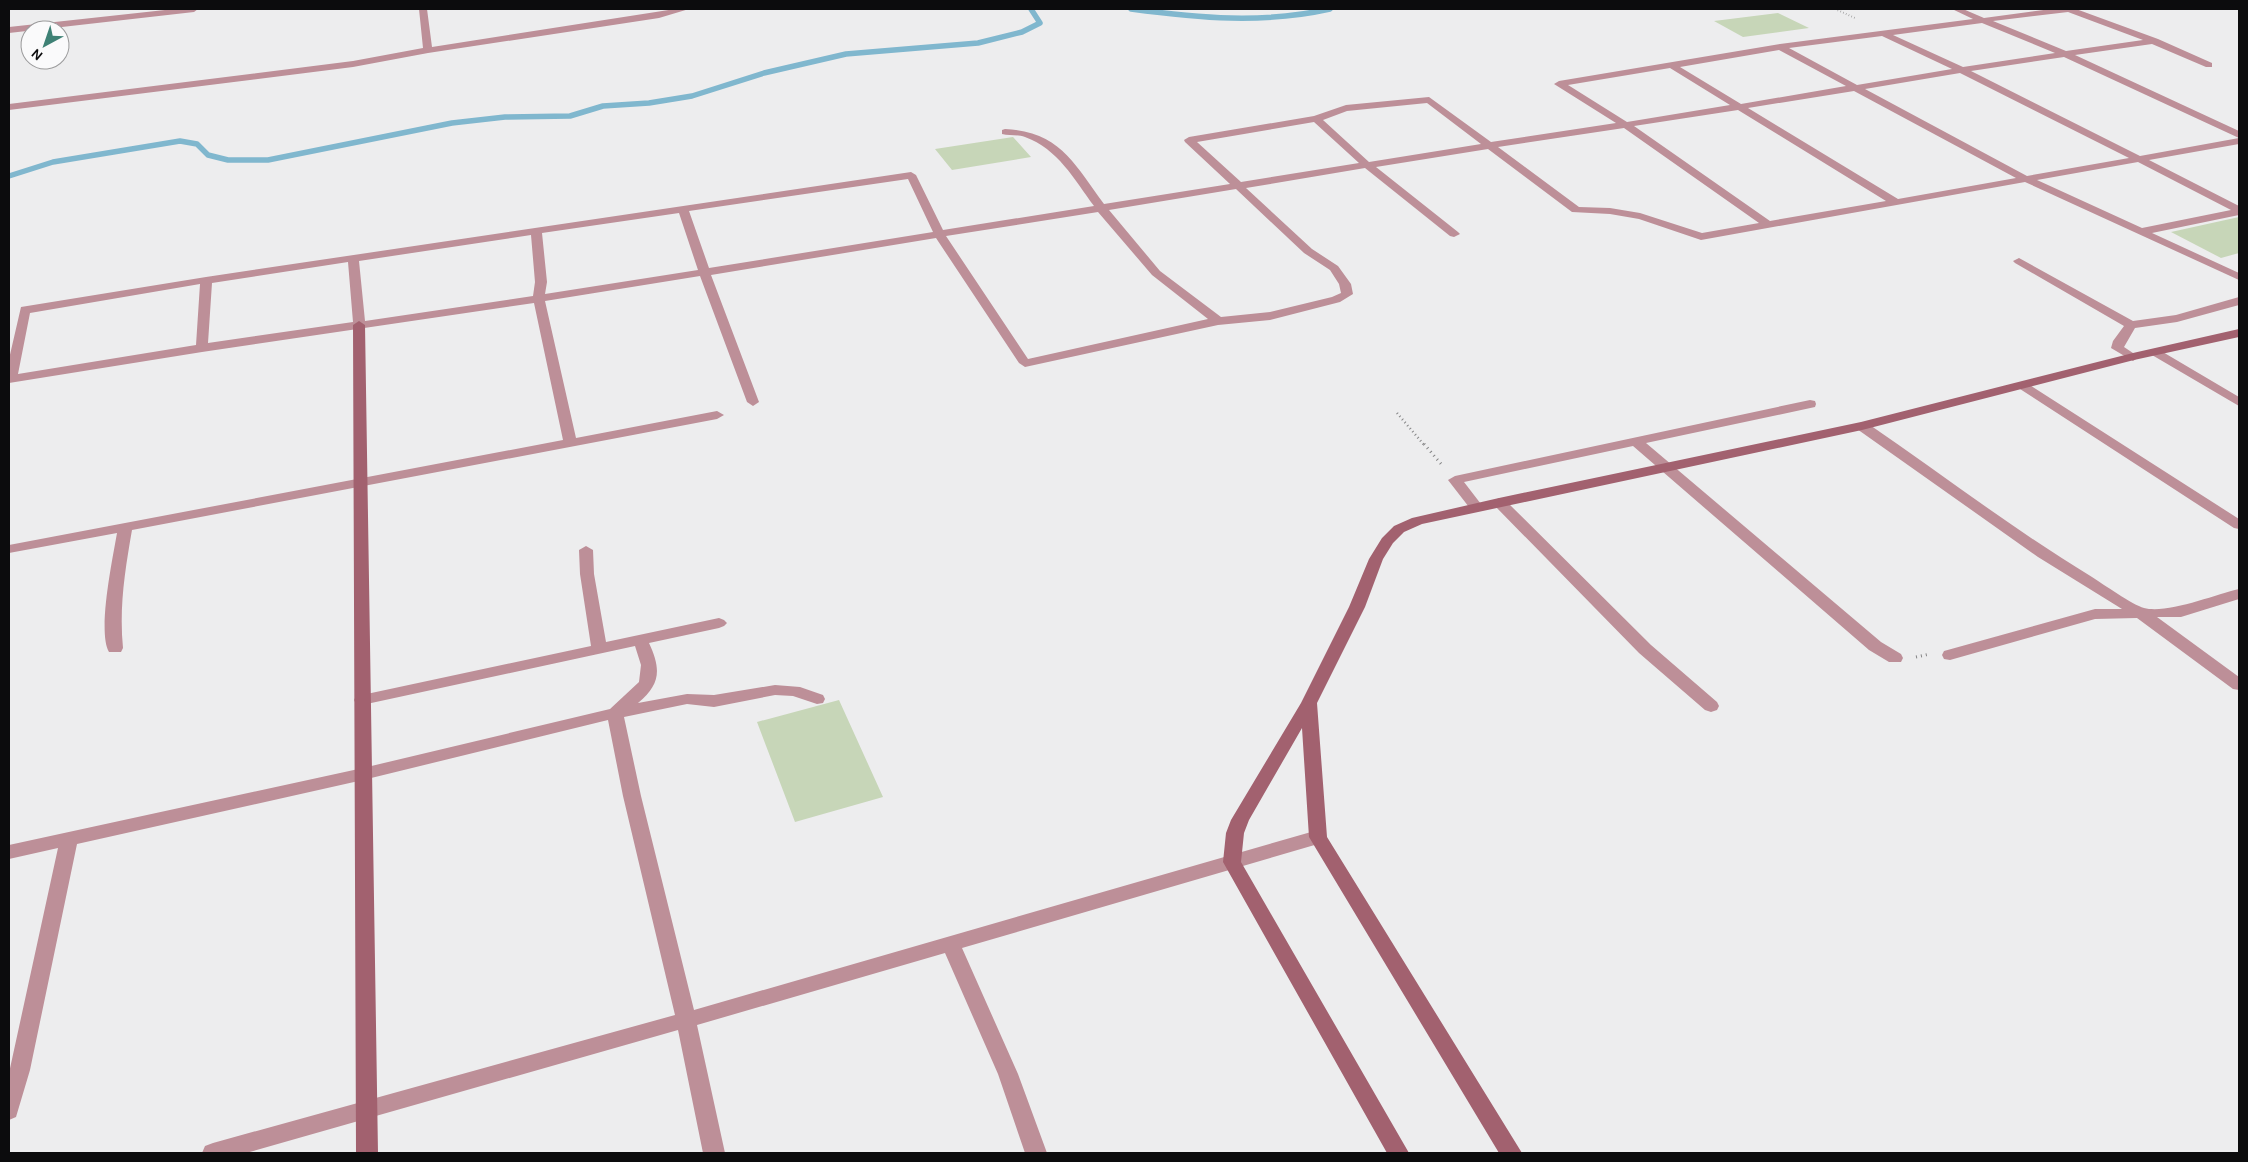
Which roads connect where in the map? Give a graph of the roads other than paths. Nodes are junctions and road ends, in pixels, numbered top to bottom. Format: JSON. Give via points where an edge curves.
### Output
{"nodes":[{"id":1,"x":194,"y":9,"type":"edge"},
{"id":2,"x":423,"y":9,"type":"edge"},
{"id":3,"x":685,"y":9,"type":"edge"},
{"id":4,"x":1956,"y":9,"type":"edge"},
{"id":5,"x":2068,"y":9,"type":"edge"},
{"id":6,"x":1981,"y":20,"type":"junction"},
{"id":7,"x":9,"y":30,"type":"edge"},
{"id":8,"x":1885,"y":34,"type":"junction"},
{"id":9,"x":2154,"y":42,"type":"junction"},
{"id":10,"x":1780,"y":47,"type":"junction"},
{"id":11,"x":428,"y":50,"type":"junction"},
{"id":12,"x":2065,"y":54,"type":"junction"},
{"id":13,"x":1669,"y":64,"type":"junction"},
{"id":14,"x":2209,"y":65,"type":"dead end"},
{"id":15,"x":1963,"y":71,"type":"junction"},
{"id":16,"x":1856,"y":88,"type":"junction"},
{"id":17,"x":9,"y":107,"type":"edge"},
{"id":18,"x":1742,"y":107,"type":"junction"},
{"id":19,"x":1316,"y":119,"type":"junction"},
{"id":20,"x":1627,"y":126,"type":"junction"},
{"id":21,"x":1005,"y":132,"type":"dead end"},
{"id":22,"x":2239,"y":135,"type":"edge"},
{"id":23,"x":2239,"y":141,"type":"edge"},
{"id":24,"x":1491,"y":145,"type":"junction"},
{"id":25,"x":2139,"y":159,"type":"junction"},
{"id":26,"x":1367,"y":165,"type":"junction"},
{"id":27,"x":2026,"y":179,"type":"junction"},
{"id":28,"x":1238,"y":186,"type":"junction"},
{"id":29,"x":1896,"y":202,"type":"junction"},
{"id":30,"x":1101,"y":208,"type":"junction"},
{"id":31,"x":683,"y":209,"type":"junction"},
{"id":32,"x":2239,"y":211,"type":"edge"},
{"id":33,"x":1770,"y":226,"type":"junction"},
{"id":34,"x":536,"y":232,"type":"junction"},
{"id":35,"x":2141,"y":232,"type":"junction"},
{"id":36,"x":938,"y":234,"type":"junction"},
{"id":37,"x":1454,"y":234,"type":"dead end"},
{"id":38,"x":353,"y":258,"type":"junction"},
{"id":39,"x":2019,"y":260,"type":"dead end"},
{"id":40,"x":704,"y":271,"type":"junction"},
{"id":41,"x":2239,"y":276,"type":"edge"},
{"id":42,"x":206,"y":280,"type":"junction"},
{"id":43,"x":539,"y":299,"type":"junction"},
{"id":44,"x":2239,"y":301,"type":"edge"},
{"id":45,"x":1218,"y":321,"type":"junction"},
{"id":46,"x":359,"y":325,"type":"junction"},
{"id":47,"x":2131,"y":325,"type":"junction"},
{"id":48,"x":2239,"y":333,"type":"edge"},
{"id":49,"x":202,"y":348,"type":"junction"},
{"id":50,"x":2156,"y":352,"type":"junction"},
{"id":51,"x":2133,"y":357,"type":"junction"},
{"id":52,"x":10,"y":379,"type":"edge"},
{"id":53,"x":2025,"y":386,"type":"junction"},
{"id":54,"x":753,"y":402,"type":"dead end"},
{"id":55,"x":2239,"y":402,"type":"edge"},
{"id":56,"x":1810,"y":404,"type":"dead end"},
{"id":57,"x":717,"y":414,"type":"dead end"},
{"id":58,"x":1862,"y":426,"type":"junction"},
{"id":59,"x":1637,"y":442,"type":"junction"},
{"id":60,"x":571,"y":444,"type":"junction"},
{"id":61,"x":1667,"y":468,"type":"junction"},
{"id":62,"x":360,"y":482,"type":"junction"},
{"id":63,"x":1499,"y":502,"type":"junction"},
{"id":64,"x":1477,"y":508,"type":"junction"},
{"id":65,"x":2239,"y":525,"type":"edge"},
{"id":66,"x":125,"y":527,"type":"junction"},
{"id":67,"x":9,"y":549,"type":"edge"},
{"id":68,"x":586,"y":550,"type":"dead end"},
{"id":69,"x":2239,"y":594,"type":"edge"},
{"id":70,"x":2139,"y":612,"type":"junction"},
{"id":71,"x":719,"y":623,"type":"dead end"},
{"id":72,"x":640,"y":640,"type":"junction"},
{"id":73,"x":116,"y":648,"type":"dead end"},
{"id":74,"x":599,"y":649,"type":"junction"},
{"id":75,"x":1950,"y":655,"type":"road end"},
{"id":76,"x":1895,"y":658,"type":"road end"},
{"id":77,"x":2239,"y":685,"type":"edge"},
{"id":78,"x":817,"y":699,"type":"dead end"},
{"id":79,"x":362,"y":700,"type":"junction"},
{"id":80,"x":1309,"y":703,"type":"junction"},
{"id":81,"x":1711,"y":706,"type":"dead end"},
{"id":82,"x":616,"y":713,"type":"junction"},
{"id":83,"x":363,"y":774,"type":"junction"},
{"id":84,"x":1318,"y":837,"type":"junction"},
{"id":85,"x":69,"y":839,"type":"junction"},
{"id":86,"x":9,"y":852,"type":"edge"},
{"id":87,"x":1232,"y":862,"type":"junction"},
{"id":88,"x":951,"y":944,"type":"junction"},
{"id":89,"x":686,"y":1020,"type":"junction"},
{"id":90,"x":366,"y":1110,"type":"junction"},
{"id":91,"x":9,"y":1111,"type":"edge"},
{"id":92,"x":213,"y":1153,"type":"edge"},
{"id":93,"x":367,"y":1153,"type":"edge"},
{"id":94,"x":714,"y":1153,"type":"edge"},
{"id":95,"x":1036,"y":1153,"type":"edge"},
{"id":96,"x":1398,"y":1153,"type":"edge"},
{"id":97,"x":1511,"y":1153,"type":"edge"}],
"edges":[{"from":1,"to":7,"type":"street"},
{"from":2,"to":11,"type":"street"},
{"from":3,"to":11,"type":"street"},
{"from":4,"to":6,"type":"street"},
{"from":5,"to":6,"type":"street"},
{"from":5,"to":9,"type":"street"},
{"from":6,"to":8,"type":"street"},
{"from":6,"to":12,"type":"street"},
{"from":8,"to":10,"type":"street"},
{"from":8,"to":15,"type":"street"},
{"from":9,"to":12,"type":"street"},
{"from":9,"to":14,"type":"street"},
{"from":10,"to":13,"type":"street"},
{"from":10,"to":16,"type":"street"},
{"from":11,"to":17,"type":"street","via":[[354,64]]},
{"from":12,"to":15,"type":"street"},
{"from":12,"to":22,"type":"street"},
{"from":13,"to":18,"type":"street"},
{"from":13,"to":20,"type":"street","via":[[1559,84]]},
{"from":15,"to":16,"type":"street"},
{"from":15,"to":25,"type":"street"},
{"from":16,"to":18,"type":"street"},
{"from":16,"to":27,"type":"street"},
{"from":18,"to":20,"type":"street"},
{"from":18,"to":29,"type":"street"},
{"from":19,"to":24,"type":"street","via":[[1346,108],[1429,100]]},
{"from":19,"to":26,"type":"street"},
{"from":19,"to":28,"type":"street","via":[[1189,140]]},
{"from":20,"to":24,"type":"street"},
{"from":20,"to":33,"type":"street"},
{"from":21,"to":30,"type":"street","via":[[1025,133],[1052,146],[1077,173]]},
{"from":23,"to":25,"type":"street"},
{"from":24,"to":26,"type":"street"},
{"from":24,"to":33,"type":"street","via":[[1576,210],[1640,214],[1701,237]]},
{"from":25,"to":27,"type":"street"},
{"from":25,"to":32,"type":"street"},
{"from":26,"to":28,"type":"street"},
{"from":26,"to":37,"type":"street"},
{"from":27,"to":29,"type":"street"},
{"from":27,"to":35,"type":"street"},
{"from":28,"to":30,"type":"street"},
{"from":28,"to":45,"type":"street","via":[[1308,251],[1334,268],[1345,284],[1347,294],[1270,316]]},
{"from":29,"to":33,"type":"street"},
{"from":30,"to":36,"type":"street"},
{"from":30,"to":45,"type":"street","via":[[1156,273]]},
{"from":31,"to":34,"type":"street"},
{"from":31,"to":36,"type":"street","via":[[911,175]]},
{"from":31,"to":40,"type":"street"},
{"from":32,"to":35,"type":"street"},
{"from":34,"to":38,"type":"street"},
{"from":34,"to":43,"type":"street","via":[[541,282]]},
{"from":35,"to":41,"type":"street"},
{"from":36,"to":40,"type":"street"},
{"from":36,"to":45,"type":"street","via":[[1025,363]]},
{"from":38,"to":42,"type":"street"},
{"from":38,"to":46,"type":"street"},
{"from":39,"to":47,"type":"street"},
{"from":40,"to":43,"type":"street"},
{"from":40,"to":54,"type":"street"},
{"from":42,"to":49,"type":"street"},
{"from":42,"to":52,"type":"street","via":[[25,310]]},
{"from":43,"to":46,"type":"street"},
{"from":43,"to":60,"type":"street"},
{"from":44,"to":47,"type":"street","via":[[2177,318]]},
{"from":46,"to":49,"type":"street"},
{"from":46,"to":62,"type":"street"},
{"from":47,"to":51,"type":"street","via":[[2118,341],[2117,348]]},
{"from":48,"to":50,"type":"street"},
{"from":49,"to":52,"type":"street"},
{"from":50,"to":51,"type":"street"},
{"from":50,"to":55,"type":"street"},
{"from":51,"to":53,"type":"street"},
{"from":53,"to":58,"type":"street"},
{"from":53,"to":65,"type":"street"},
{"from":56,"to":59,"type":"street"},
{"from":57,"to":60,"type":"street"},
{"from":58,"to":61,"type":"street"},
{"from":58,"to":70,"type":"street","via":[[2043,554]]},
{"from":59,"to":61,"type":"street"},
{"from":59,"to":64,"type":"street","via":[[1455,480]]},
{"from":60,"to":62,"type":"street"},
{"from":61,"to":63,"type":"street"},
{"from":61,"to":76,"type":"street","via":[[1875,646]]},
{"from":62,"to":66,"type":"street"},
{"from":62,"to":79,"type":"street"},
{"from":63,"to":64,"type":"street"},
{"from":63,"to":81,"type":"street","via":[[1645,649]]},
{"from":64,"to":80,"type":"street","via":[[1417,521],[1399,529],[1387,541]]},
{"from":66,"to":67,"type":"street"},
{"from":66,"to":73,"type":"street","via":[[113,599]]},
{"from":68,"to":74,"type":"street"},
{"from":69,"to":70,"type":"street","via":[[2181,612]]},
{"from":70,"to":75,"type":"street","via":[[2095,614]]},
{"from":70,"to":77,"type":"street"},
{"from":71,"to":72,"type":"street"},
{"from":72,"to":74,"type":"street"},
{"from":72,"to":82,"type":"street","via":[[649,659],[651,677],[640,693]]},
{"from":74,"to":79,"type":"street"},
{"from":78,"to":82,"type":"street","via":[[794,691],[775,690],[714,701],[687,699]]},
{"from":79,"to":83,"type":"street"},
{"from":80,"to":84,"type":"street"},
{"from":80,"to":87,"type":"street","via":[[1240,820]]},
{"from":82,"to":83,"type":"street"},
{"from":82,"to":89,"type":"street","via":[[632,796]]},
{"from":83,"to":85,"type":"street"},
{"from":83,"to":90,"type":"street"},
{"from":84,"to":87,"type":"street"},
{"from":84,"to":97,"type":"street"},
{"from":85,"to":86,"type":"street"},
{"from":85,"to":91,"type":"street"},
{"from":87,"to":88,"type":"street"},
{"from":87,"to":96,"type":"street"},
{"from":88,"to":89,"type":"street"},
{"from":88,"to":95,"type":"street","via":[[1008,1074]]},
{"from":89,"to":90,"type":"street"},
{"from":89,"to":94,"type":"street"},
{"from":90,"to":92,"type":"street"},
{"from":90,"to":93,"type":"street"}]}
